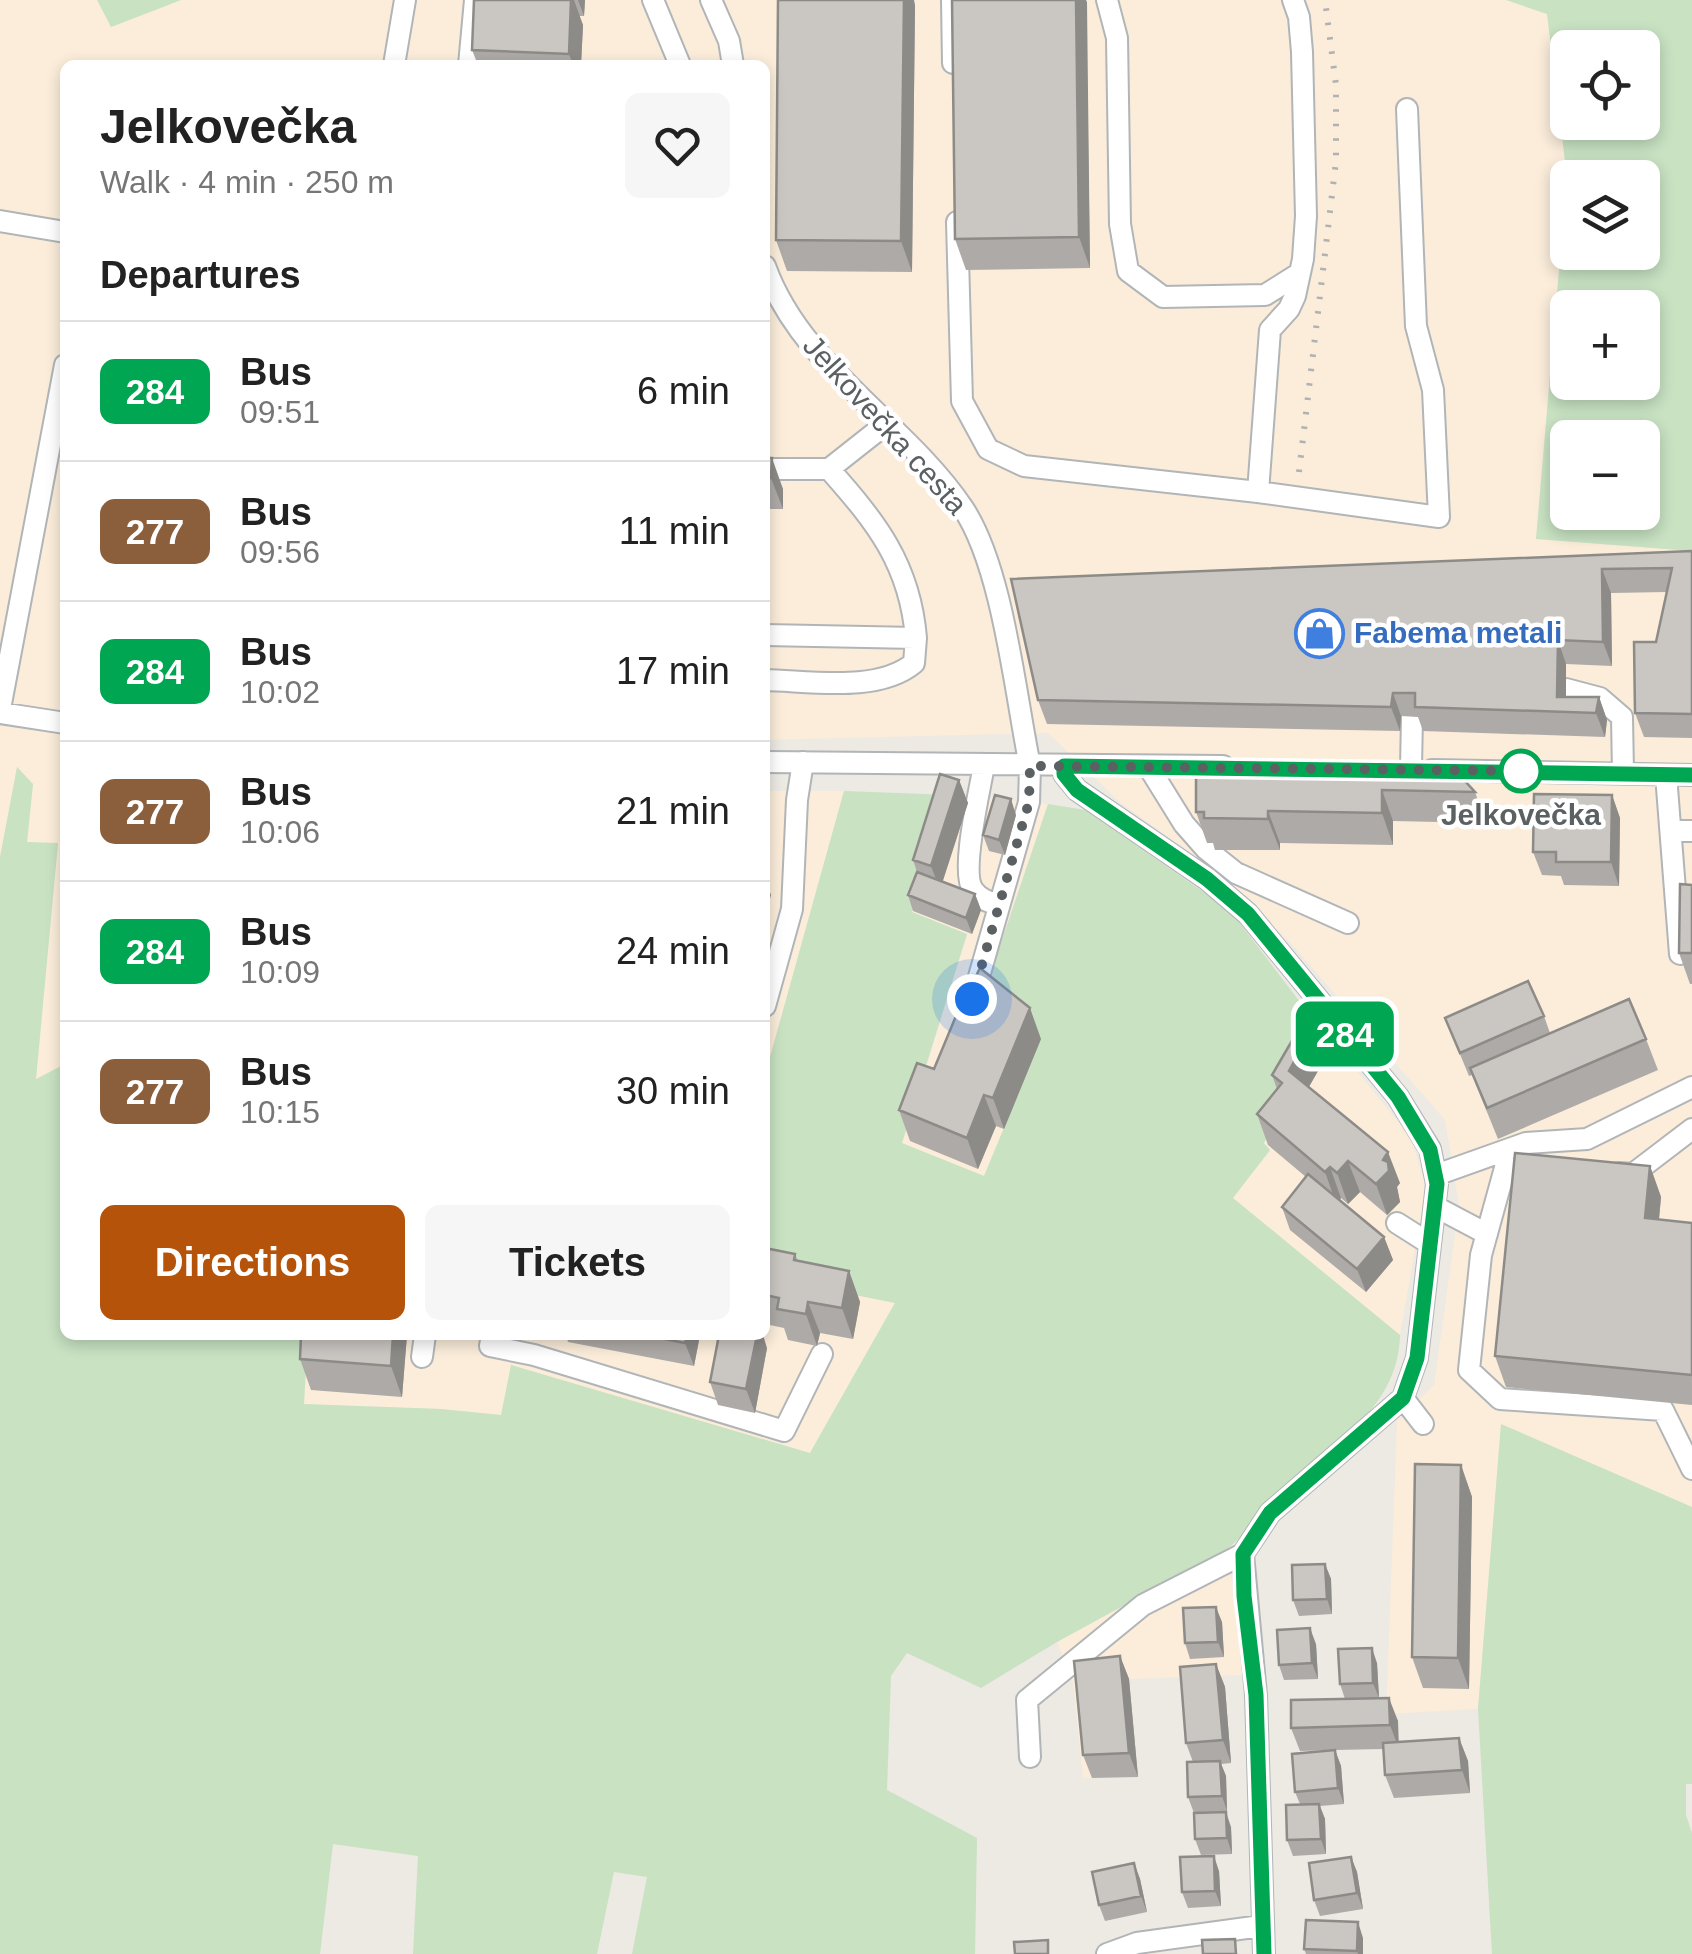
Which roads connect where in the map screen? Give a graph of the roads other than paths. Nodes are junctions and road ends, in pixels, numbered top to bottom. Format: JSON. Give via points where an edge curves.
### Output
{"nodes":[{"id":1,"x":405,"y":0,"type":"edge"},
{"id":2,"x":475,"y":0,"type":"edge"},
{"id":3,"x":654,"y":0,"type":"edge"},
{"id":4,"x":952,"y":0,"type":"edge"},
{"id":5,"x":1108,"y":0,"type":"edge"},
{"id":6,"x":1292,"y":0,"type":"edge"},
{"id":7,"x":714,"y":2,"type":"edge"},
{"id":8,"x":395,"y":60,"type":"edge"},
{"id":9,"x":469,"y":60,"type":"edge"},
{"id":10,"x":678,"y":60,"type":"edge"},
{"id":11,"x":732,"y":60,"type":"edge"},
{"id":12,"x":954,"y":76,"type":"edge"},
{"id":13,"x":1407,"y":109,"type":"dead end"},
{"id":14,"x":957,"y":210,"type":"edge"},
{"id":15,"x":0,"y":221,"type":"edge"},
{"id":16,"x":60,"y":231,"type":"edge"},
{"id":17,"x":1300,"y":273,"type":"junction"},
{"id":18,"x":770,"y":276,"type":"edge"},
{"id":19,"x":60,"y":391,"type":"edge"},
{"id":20,"x":886,"y":424,"type":"junction"},
{"id":21,"x":770,"y":469,"type":"edge"},
{"id":22,"x":828,"y":469,"type":"junction"},
{"id":23,"x":1258,"y":492,"type":"junction"},
{"id":24,"x":770,"y":635,"type":"edge"},
{"id":25,"x":916,"y":638,"type":"junction"},
{"id":26,"x":770,"y":680,"type":"edge"},
{"id":27,"x":1566,"y":689,"type":"dead end"},
{"id":28,"x":0,"y":711,"type":"edge"},
{"id":29,"x":1412,"y":716,"type":"edge"},
{"id":30,"x":60,"y":722,"type":"edge"},
{"id":31,"x":770,"y":762,"type":"edge"},
{"id":32,"x":803,"y":762,"type":"junction"},
{"id":33,"x":984,"y":765,"type":"junction"},
{"id":34,"x":1030,"y":766,"type":"junction"},
{"id":35,"x":1064,"y":766,"type":"junction"},
{"id":36,"x":1148,"y":766,"type":"junction"},
{"id":37,"x":1241,"y":766,"type":"edge"},
{"id":38,"x":1623,"y":773,"type":"junction"},
{"id":39,"x":1666,"y":774,"type":"junction"},
{"id":40,"x":1692,"y":775,"type":"edge"},
{"id":41,"x":1681,"y":831,"type":"edge"},
{"id":42,"x":999,"y":905,"type":"junction"},
{"id":43,"x":1348,"y":923,"type":"dead end"},
{"id":44,"x":1680,"y":954,"type":"edge"},
{"id":45,"x":770,"y":988,"type":"edge"},
{"id":46,"x":970,"y":1009,"type":"edge"},
{"id":47,"x":1692,"y":1087,"type":"edge"},
{"id":48,"x":1692,"y":1129,"type":"edge"},
{"id":49,"x":1562,"y":1171,"type":"edge"},
{"id":50,"x":1597,"y":1172,"type":"edge"},
{"id":51,"x":1436,"y":1175,"type":"junction"},
{"id":52,"x":1436,"y":1206,"type":"junction"},
{"id":53,"x":1398,"y":1223,"type":"dead end"},
{"id":54,"x":1488,"y":1234,"type":"junction"},
{"id":55,"x":1430,"y":1244,"type":"junction"},
{"id":56,"x":424,"y":1340,"type":"edge"},
{"id":57,"x":491,"y":1340,"type":"edge"},
{"id":58,"x":822,"y":1354,"type":"dead end"},
{"id":59,"x":422,"y":1358,"type":"dead end"},
{"id":60,"x":1403,"y":1398,"type":"junction"},
{"id":61,"x":1423,"y":1424,"type":"dead end"},
{"id":62,"x":1692,"y":1469,"type":"edge"},
{"id":63,"x":1243,"y":1554,"type":"junction"},
{"id":64,"x":1030,"y":1757,"type":"dead end"},
{"id":65,"x":1261,"y":1926,"type":"junction"},
{"id":66,"x":1107,"y":1954,"type":"edge"},
{"id":67,"x":1264,"y":1954,"type":"edge"}],
"edges":[{"from":1,"to":8,"type":"street"},
{"from":2,"to":9,"type":"street"},
{"from":3,"to":10,"type":"street"},
{"from":4,"to":12,"type":"street"},
{"from":5,"to":17,"type":"street","via":[[1117,38],[1120,224],[1128,271],[1164,297],[1265,294]]},
{"from":6,"to":17,"type":"street","via":[[1304,100]]},
{"from":7,"to":11,"type":"street"},
{"from":13,"to":23,"type":"street","via":[[1416,326],[1434,390],[1438,516]]},
{"from":14,"to":23,"type":"street","via":[[962,400],[988,450],[1024,466]]},
{"from":15,"to":16,"type":"street"},
{"from":17,"to":23,"type":"street","via":[[1289,309],[1270,330]]},
{"from":18,"to":20,"type":"street","name":"Jelkovečka cesta","via":[[790,317]]},
{"from":19,"to":28,"type":"street"},
{"from":20,"to":22,"type":"street"},
{"from":20,"to":34,"type":"street","name":"Jelkovečka cesta","via":[[951,492],[980,540]]},
{"from":21,"to":22,"type":"street"},
{"from":22,"to":25,"type":"street","via":[[894,554],[914,607]]},
{"from":24,"to":25,"type":"street"},
{"from":25,"to":26,"type":"street","via":[[914,663],[880,682]]},
{"from":27,"to":38,"type":"street","via":[[1600,698],[1622,717]]},
{"from":28,"to":30,"type":"street"},
{"from":29,"to":38,"type":"street","via":[[1401,769]]},
{"from":31,"to":32,"type":"street"},
{"from":32,"to":33,"type":"street"},
{"from":32,"to":45,"type":"street","via":[[792,908]]},
{"from":33,"to":34,"type":"street"},
{"from":33,"to":42,"type":"street","via":[[968,872],[973,891]]},
{"from":34,"to":35,"type":"street"},
{"from":34,"to":42,"type":"street","name":"Jelkovečka cesta","via":[[1029,802]]},
{"from":35,"to":36,"type":"street"},
{"from":35,"to":51,"type":"street","via":[[1077,790],[1207,879],[1265,932],[1398,1097],[1430,1150]]},
{"from":36,"to":37,"type":"street"},
{"from":36,"to":43,"type":"street","via":[[1184,824],[1236,873]]},
{"from":38,"to":39,"type":"street"},
{"from":39,"to":40,"type":"street"},
{"from":39,"to":41,"type":"street"},
{"from":41,"to":44,"type":"street"},
{"from":42,"to":46,"type":"street","name":"Jelkovečka cesta"},
{"from":47,"to":51,"type":"street","via":[[1587,1139],[1526,1144]]},
{"from":48,"to":50,"type":"street","via":[[1632,1174]]},
{"from":49,"to":54,"type":"street","via":[[1505,1168]]},
{"from":51,"to":52,"type":"street"},
{"from":52,"to":54,"type":"street"},
{"from":52,"to":55,"type":"street"},
{"from":53,"to":55,"type":"street"},
{"from":54,"to":62,"type":"street","via":[[1480,1255],[1469,1370],[1500,1399],[1663,1410]]},
{"from":55,"to":60,"type":"street","via":[[1417,1358]]},
{"from":56,"to":59,"type":"street"},
{"from":57,"to":58,"type":"street","via":[[490,1346],[784,1431]]},
{"from":60,"to":61,"type":"street"},
{"from":60,"to":63,"type":"street","via":[[1270,1513]]},
{"from":63,"to":64,"type":"street","via":[[1144,1605],[1027,1700]]},
{"from":63,"to":65,"type":"street","via":[[1256,1695]]},
{"from":65,"to":66,"type":"street"},
{"from":65,"to":67,"type":"street"}]}
